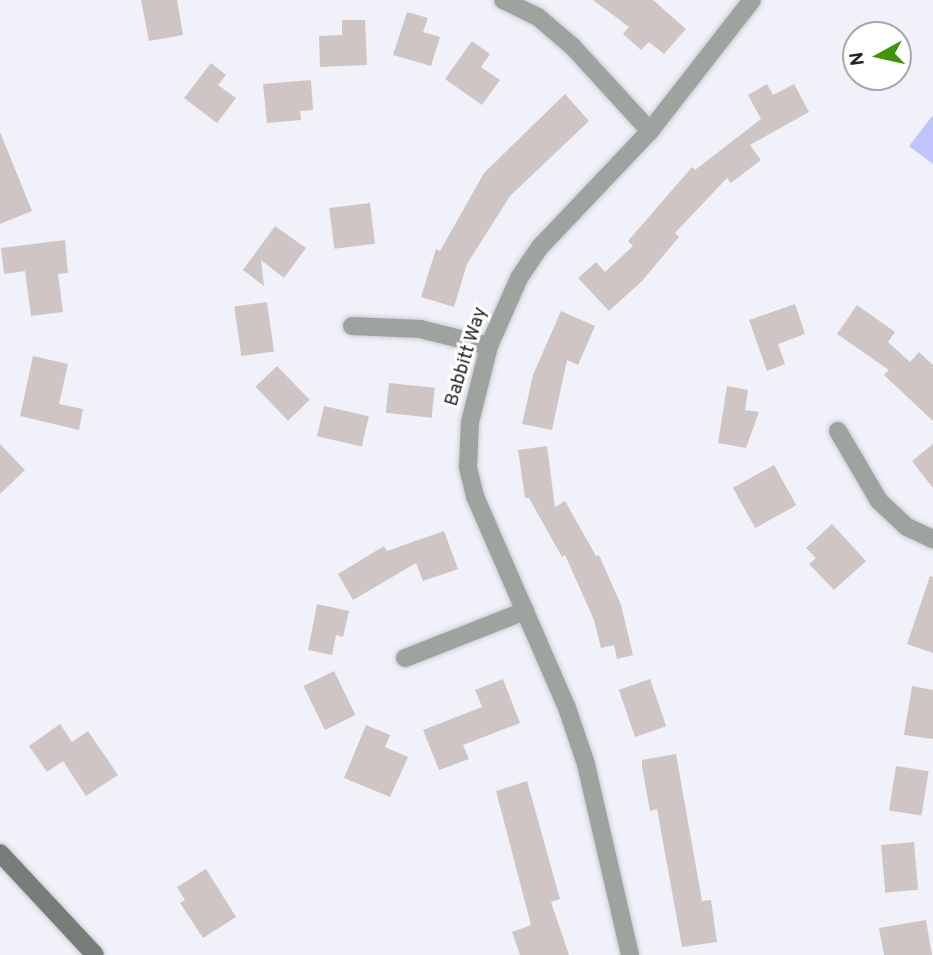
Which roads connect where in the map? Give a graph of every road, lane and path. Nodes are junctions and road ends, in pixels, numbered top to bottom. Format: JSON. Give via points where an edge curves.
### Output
{"nodes":[{"id":1,"x":503,"y":0,"type":"edge"},
{"id":2,"x":752,"y":0,"type":"edge"},
{"id":3,"x":650,"y":131,"type":"junction"},
{"id":4,"x":352,"y":326,"type":"dead end"},
{"id":5,"x":489,"y":346,"type":"junction"},
{"id":6,"x":838,"y":431,"type":"dead end"},
{"id":7,"x":933,"y":538,"type":"edge"},
{"id":8,"x":525,"y":611,"type":"junction"},
{"id":9,"x":405,"y":658,"type":"dead end"},
{"id":10,"x":0,"y":853,"type":"edge"},
{"id":11,"x":95,"y":955,"type":"edge"},
{"id":12,"x":630,"y":955,"type":"edge"}],
"edges":[{"from":1,"to":3,"type":"street","via":[[538,17],[573,47]]},
{"from":2,"to":3,"type":"street","name":"Babbitt Way"},
{"from":3,"to":5,"type":"street","name":"Babbitt Way","via":[[540,247],[505,304]]},
{"from":4,"to":5,"type":"street","via":[[420,329]]},
{"from":5,"to":8,"type":"street","name":"Babbitt Way","via":[[470,422],[468,467],[475,496]]},
{"from":6,"to":7,"type":"street","via":[[879,501],[907,527]]},
{"from":8,"to":9,"type":"street"},
{"from":8,"to":12,"type":"street","name":"Babbitt Way","via":[[586,764]]},
{"from":10,"to":11,"type":"main road"}]}
